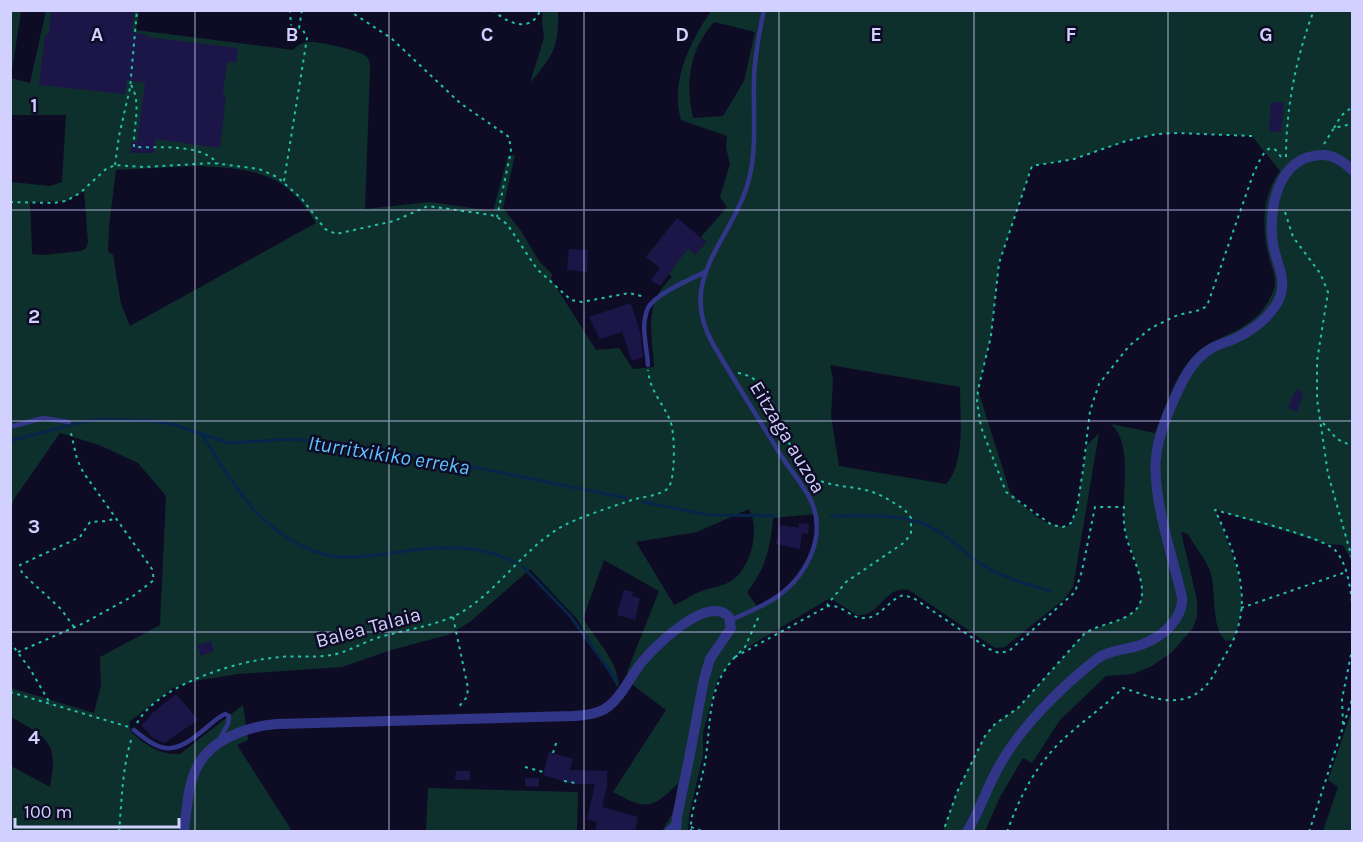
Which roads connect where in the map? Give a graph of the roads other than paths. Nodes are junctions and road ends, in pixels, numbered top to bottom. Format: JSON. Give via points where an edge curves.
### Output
{"nodes":[{"id":1,"x":764,"y":10,"type":"edge"},
{"id":2,"x":1353,"y":170,"type":"edge"},
{"id":3,"x":705,"y":272,"type":"junction"},
{"id":4,"x":648,"y":365,"type":"road end"},
{"id":5,"x":69,"y":422,"type":"road end"},
{"id":6,"x":10,"y":427,"type":"edge"},
{"id":7,"x":731,"y":620,"type":"junction"},
{"id":8,"x":134,"y":730,"type":"road end"},
{"id":9,"x":215,"y":745,"type":"junction"},
{"id":10,"x":676,"y":826,"type":"edge"},
{"id":11,"x":184,"y":831,"type":"edge"},
{"id":12,"x":665,"y":831,"type":"edge"},
{"id":13,"x":967,"y":831,"type":"edge"}],
"edges":[{"from":1,"to":3,"type":"lane","name":"Eitzaga auzoa","via":[[755,63],[750,176]]},
{"from":2,"to":13,"type":"street","via":[[1337,158],[1321,154],[1296,164],[1284,176],[1272,228],[1283,281],[1277,302],[1249,330],[1198,358],[1177,393],[1162,433],[1156,474],[1182,597],[1181,612],[1149,641],[1098,658],[1034,718],[1001,763]]},
{"from":3,"to":4,"type":"lane","via":[[648,307]]},
{"from":3,"to":7,"type":"lane","name":"Eitzaga auzoa","via":[[700,295],[702,321],[709,338],[809,498],[817,521],[815,544],[801,572],[785,591]]},
{"from":5,"to":6,"type":"lane","via":[[43,418]]},
{"from":7,"to":9,"type":"street","via":[[723,612],[713,611],[686,623],[650,653],[616,699],[600,712],[579,716],[265,725],[246,729]]},
{"from":7,"to":10,"type":"street","via":[[731,630],[710,659],[704,679]]},
{"from":8,"to":9,"type":"lane","via":[[155,746],[173,749],[225,714],[229,721]]},
{"from":9,"to":11,"type":"street","via":[[201,758],[193,775]]},
{"from":10,"to":12,"type":"lane"}]}
